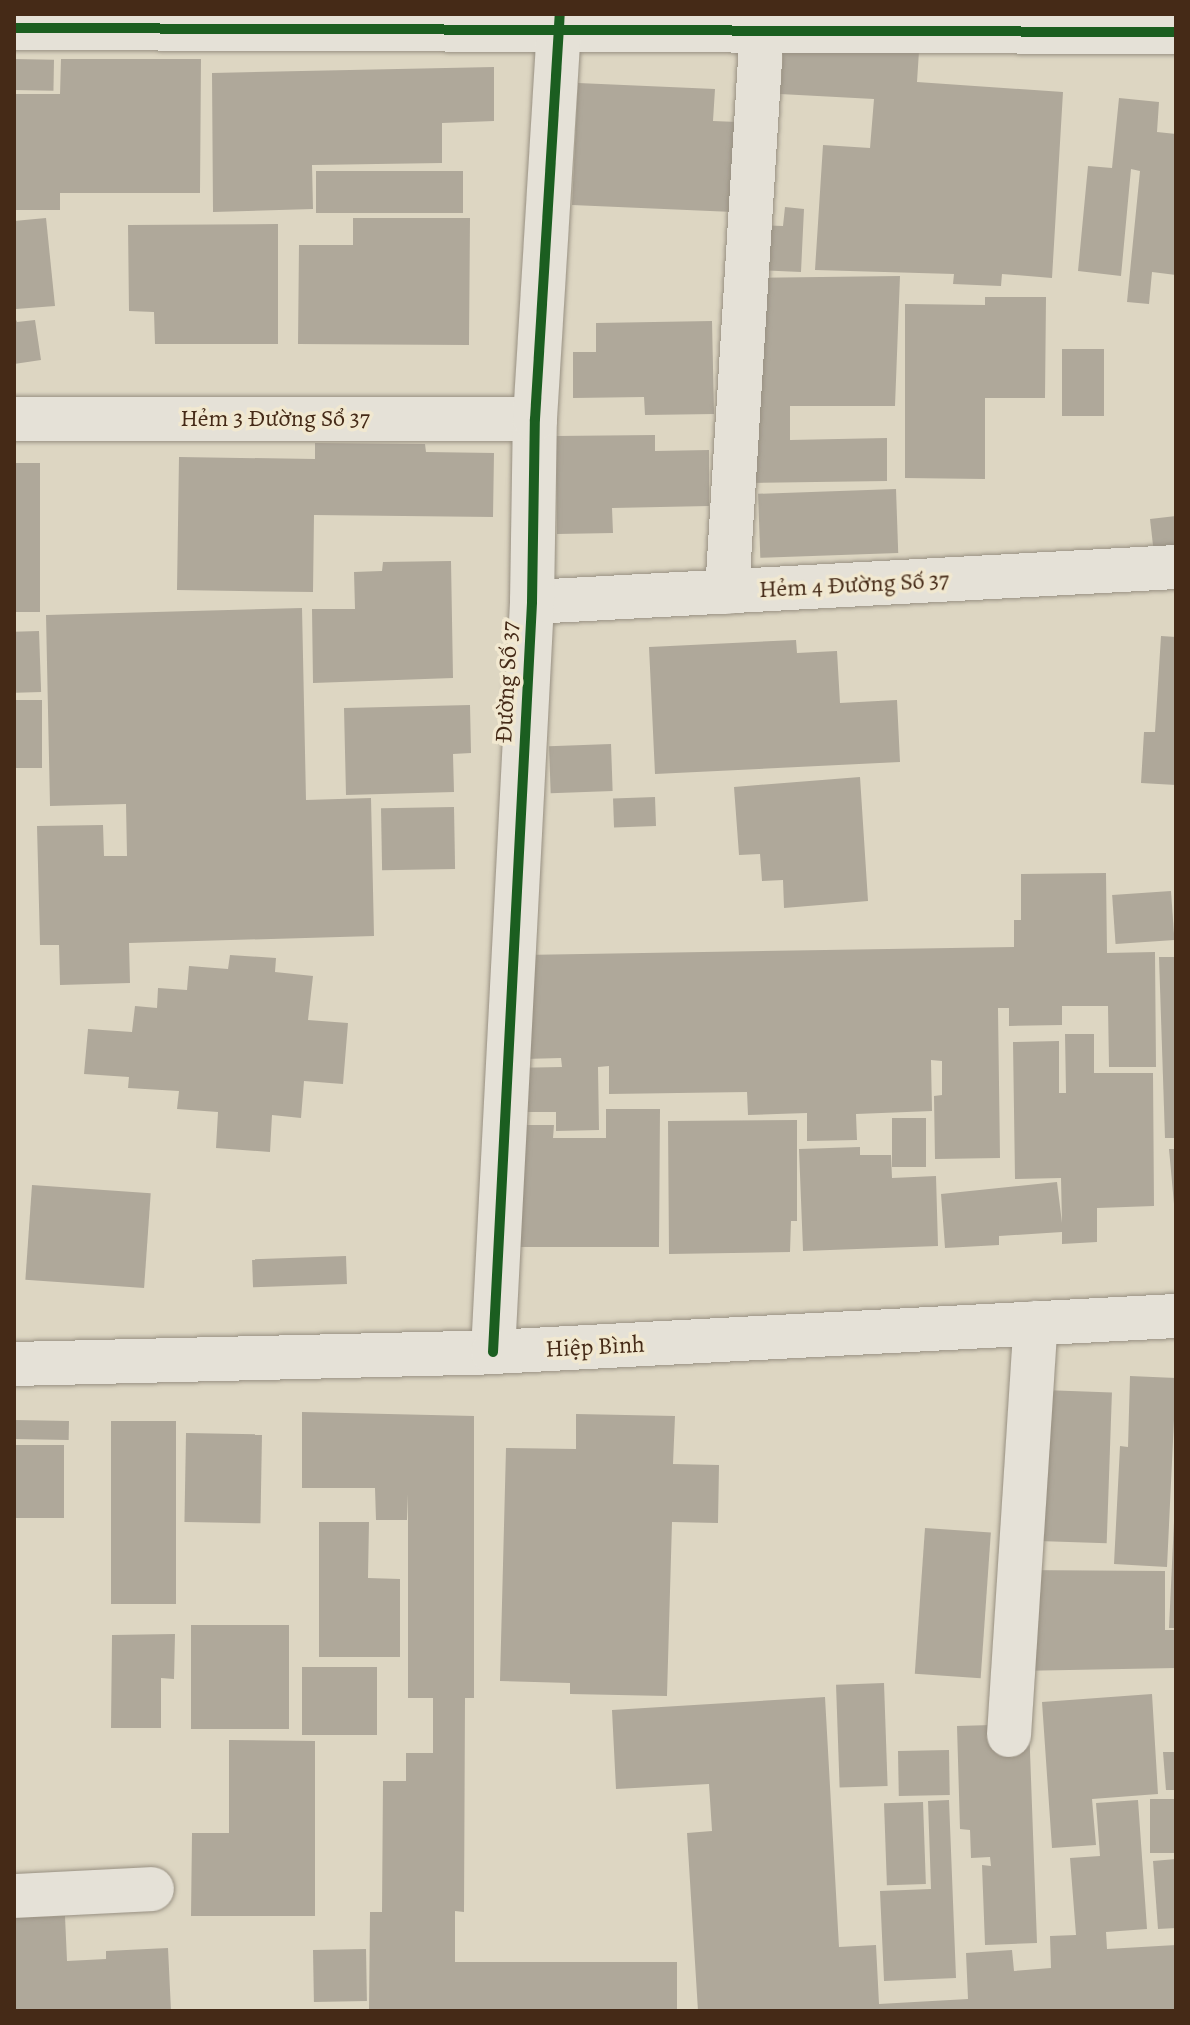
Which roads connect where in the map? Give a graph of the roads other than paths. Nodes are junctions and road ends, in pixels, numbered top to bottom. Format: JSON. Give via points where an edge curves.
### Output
{"nodes":[{"id":1,"x":560,"y":22,"type":"edge"},
{"id":2,"x":14,"y":28,"type":"edge"},
{"id":3,"x":762,"y":28,"type":"junction"},
{"id":4,"x":1176,"y":32,"type":"edge"},
{"id":5,"x":14,"y":419,"type":"edge"},
{"id":6,"x":535,"y":419,"type":"junction"},
{"id":7,"x":1176,"y":567,"type":"edge"},
{"id":8,"x":727,"y":592,"type":"junction"},
{"id":9,"x":532,"y":602,"type":"junction"},
{"id":10,"x":1176,"y":1316,"type":"edge"},
{"id":11,"x":1036,"y":1323,"type":"junction"},
{"id":12,"x":493,"y":1352,"type":"junction"},
{"id":13,"x":14,"y":1364,"type":"edge"},
{"id":14,"x":1009,"y":1735,"type":"dead end"},
{"id":15,"x":152,"y":1889,"type":"dead end"},
{"id":16,"x":14,"y":1896,"type":"edge"}],
"edges":[{"from":1,"to":2,"type":"street"},
{"from":1,"to":3,"type":"street"},
{"from":1,"to":6,"type":"street","name":"Đường Số 37"},
{"from":3,"to":4,"type":"street"},
{"from":3,"to":8,"type":"street"},
{"from":5,"to":6,"type":"street","name":"Hẻm 3 Đường Sổ 37"},
{"from":6,"to":9,"type":"street","name":"Đường Số 37"},
{"from":7,"to":8,"type":"street","name":"Hẻm 4 Đường Số 37"},
{"from":8,"to":9,"type":"street","name":"Hẻm 4 Đường Số 37"},
{"from":9,"to":12,"type":"street","name":"Đường Số 37"},
{"from":10,"to":11,"type":"street","name":"Hiệp Bình"},
{"from":11,"to":12,"type":"street","name":"Hiệp Bình"},
{"from":11,"to":14,"type":"street"},
{"from":12,"to":13,"type":"street","name":"Hiệp Bình"},
{"from":15,"to":16,"type":"street"}]}
